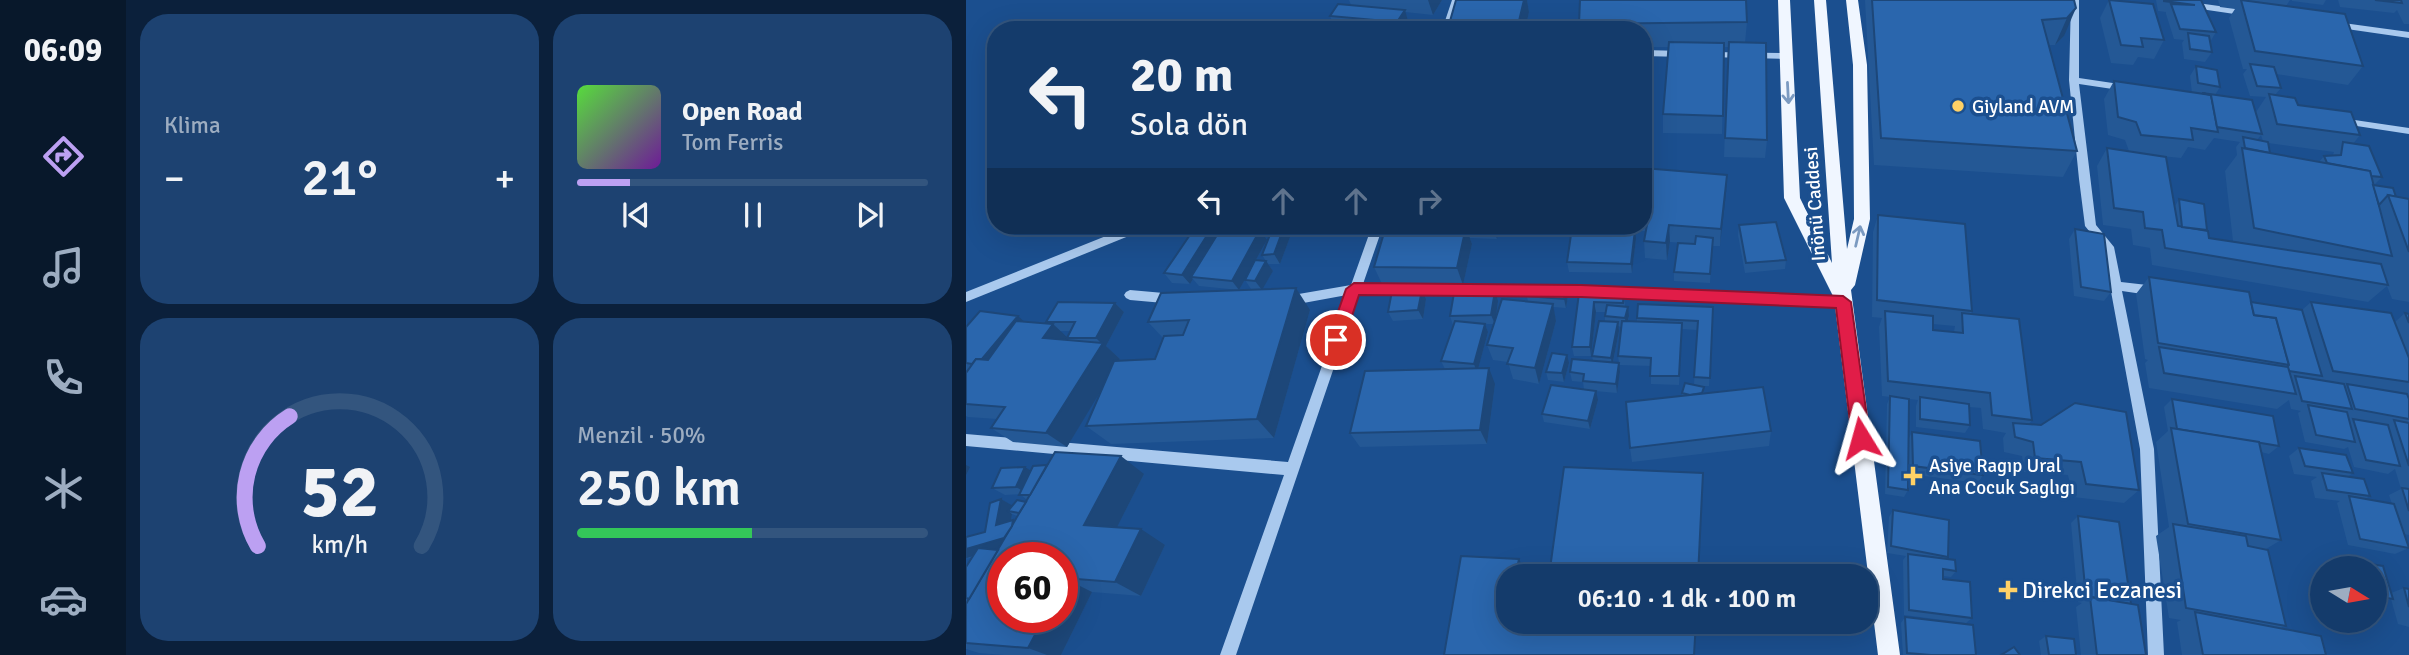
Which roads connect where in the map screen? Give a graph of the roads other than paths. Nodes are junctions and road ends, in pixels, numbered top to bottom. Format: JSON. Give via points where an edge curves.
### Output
{"nodes":[{"id":1,"x":1457,"y":0,"type":"edge"},
{"id":2,"x":1784,"y":0,"type":"edge"},
{"id":3,"x":1820,"y":0,"type":"edge"},
{"id":4,"x":1852,"y":0,"type":"edge"},
{"id":5,"x":2075,"y":0,"type":"edge"},
{"id":6,"x":2179,"y":4,"type":"edge"},
{"id":7,"x":2260,"y":15,"type":"edge"},
{"id":8,"x":1449,"y":21,"type":"edge"},
{"id":9,"x":2328,"y":24,"type":"edge"},
{"id":10,"x":2409,"y":35,"type":"edge"},
{"id":11,"x":1652,"y":53,"type":"edge"},
{"id":12,"x":1786,"y":56,"type":"junction"},
{"id":13,"x":2074,"y":80,"type":"junction"},
{"id":14,"x":2141,"y":90,"type":"edge"},
{"id":15,"x":2329,"y":119,"type":"edge"},
{"id":16,"x":2409,"y":131,"type":"edge"},
{"id":17,"x":1120,"y":235,"type":"edge"},
{"id":18,"x":1374,"y":235,"type":"edge"},
{"id":19,"x":2117,"y":286,"type":"junction"},
{"id":20,"x":1354,"y":289,"type":"junction"},
{"id":21,"x":2170,"y":293,"type":"edge"},
{"id":22,"x":1130,"y":295,"type":"dead end"},
{"id":23,"x":966,"y":297,"type":"edge"},
{"id":24,"x":1183,"y":299,"type":"edge"},
{"id":25,"x":1843,"y":302,"type":"junction"},
{"id":26,"x":1276,"y":303,"type":"edge"},
{"id":27,"x":966,"y":440,"type":"edge"},
{"id":28,"x":1293,"y":469,"type":"junction"},
{"id":29,"x":1227,"y":655,"type":"edge"},
{"id":30,"x":1889,"y":655,"type":"edge"},
{"id":31,"x":2156,"y":655,"type":"edge"}],
"edges":[{"from":1,"to":8,"type":"street"},
{"from":2,"to":12,"type":"main road"},
{"from":3,"to":25,"type":"main road","name":"Inönü Caddesi"},
{"from":25,"to":4,"type":"main road","one_way":true,"via":[[1862,219],[1860,65]]},
{"from":5,"to":13,"type":"street"},
{"from":6,"to":7,"type":"street"},
{"from":9,"to":10,"type":"street"},
{"from":11,"to":12,"type":"street"},
{"from":12,"to":25,"type":"main road","one_way":true,"via":[[1792,198]]},
{"from":13,"to":14,"type":"street"},
{"from":13,"to":19,"type":"street","via":[[2091,226],[2108,247]]},
{"from":15,"to":16,"type":"street"},
{"from":17,"to":23,"type":"street"},
{"from":18,"to":20,"type":"street"},
{"from":19,"to":21,"type":"street"},
{"from":19,"to":31,"type":"street","via":[[2147,449]]},
{"from":20,"to":25,"type":"street","via":[[1581,291]]},
{"from":20,"to":26,"type":"street"},
{"from":20,"to":28,"type":"street"},
{"from":22,"to":24,"type":"street"},
{"from":25,"to":30,"type":"main road","name":"Inönü Caddesi"},
{"from":27,"to":28,"type":"street"},
{"from":28,"to":29,"type":"street"}]}
